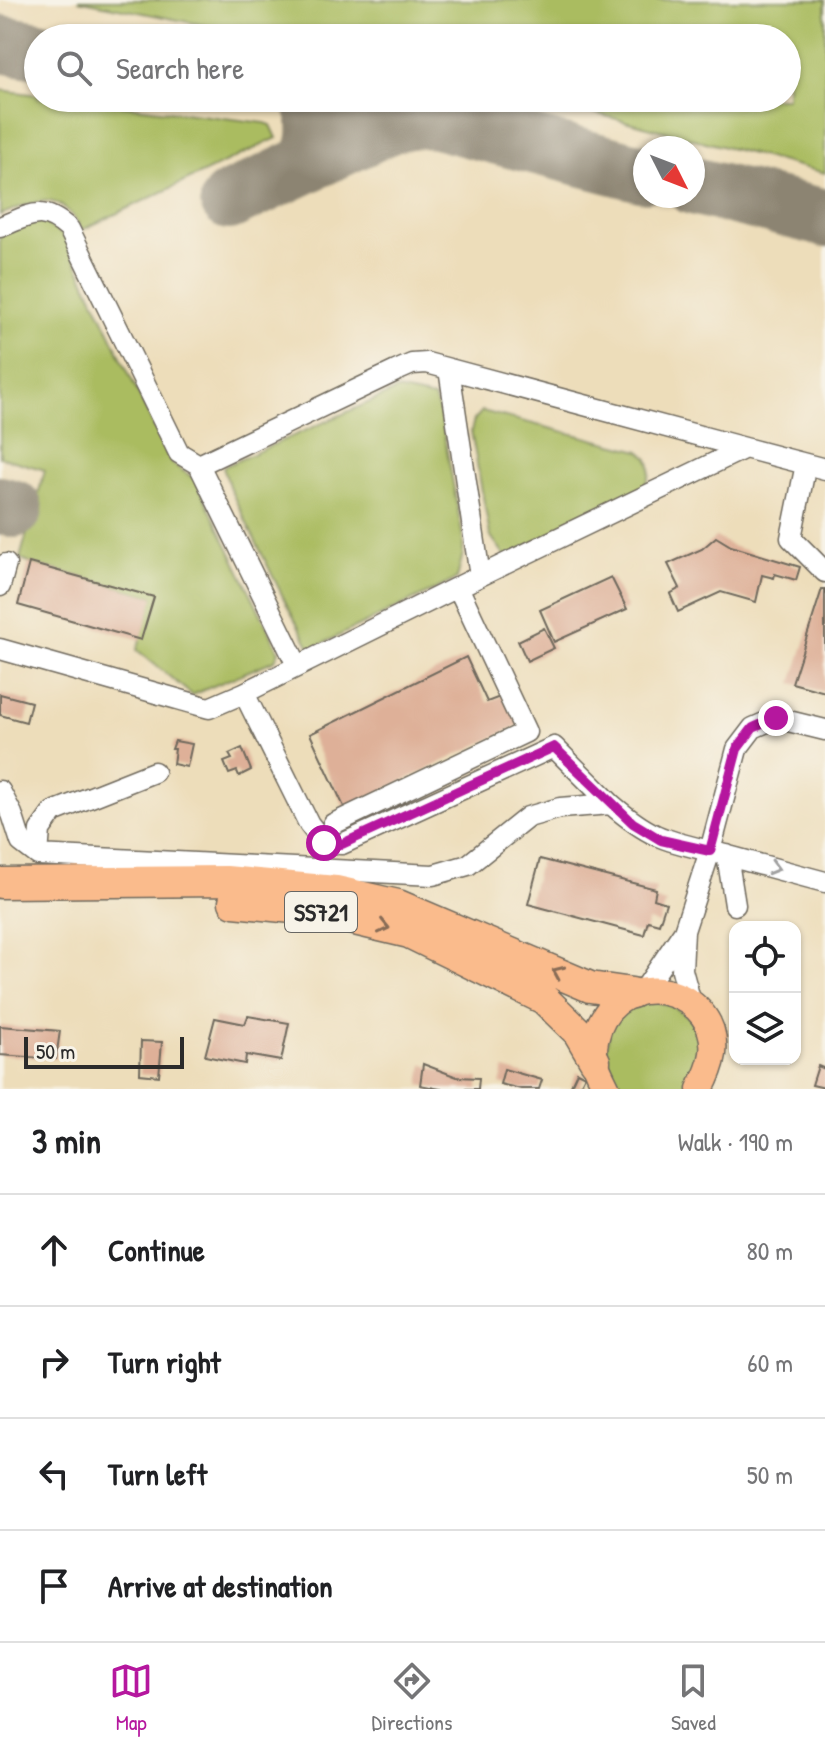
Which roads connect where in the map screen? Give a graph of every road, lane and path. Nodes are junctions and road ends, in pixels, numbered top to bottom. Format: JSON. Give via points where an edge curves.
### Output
{"nodes":[{"id":1,"x":0,"y":227,"type":"edge"},
{"id":2,"x":449,"y":369,"type":"junction"},
{"id":3,"x":745,"y":448,"type":"junction"},
{"id":4,"x":199,"y":465,"type":"junction"},
{"id":5,"x":816,"y":467,"type":"edge"},
{"id":6,"x":6,"y":564,"type":"dead end"},
{"id":7,"x":825,"y":572,"type":"edge"},
{"id":8,"x":480,"y":576,"type":"junction"},
{"id":9,"x":0,"y":586,"type":"edge"},
{"id":10,"x":458,"y":587,"type":"junction"},
{"id":11,"x":0,"y":649,"type":"edge"},
{"id":12,"x":297,"y":665,"type":"junction"},
{"id":13,"x":244,"y":693,"type":"junction"},
{"id":14,"x":825,"y":730,"type":"edge"},
{"id":15,"x":154,"y":772,"type":"dead end"},
{"id":16,"x":0,"y":791,"type":"edge"},
{"id":17,"x":611,"y":804,"type":"junction"},
{"id":18,"x":333,"y":824,"type":"dead end"},
{"id":19,"x":35,"y":853,"type":"junction"},
{"id":20,"x":718,"y":853,"type":"junction"},
{"id":21,"x":825,"y":882,"type":"edge"},
{"id":22,"x":0,"y":883,"type":"edge"},
{"id":23,"x":0,"y":903,"type":"edge"},
{"id":24,"x":735,"y":905,"type":"dead end"},
{"id":25,"x":684,"y":931,"type":"junction"},
{"id":26,"x":638,"y":992,"type":"junction"},
{"id":27,"x":691,"y":1003,"type":"junction"},
{"id":28,"x":595,"y":1061,"type":"junction"},
{"id":29,"x":607,"y":1089,"type":"edge"},
{"id":30,"x":700,"y":1089,"type":"edge"}],
"edges":[{"from":1,"to":4,"type":"street","via":[[38,212],[54,215],[69,229],[179,453]]},
{"from":2,"to":3,"type":"street"},
{"from":2,"to":4,"type":"street","via":[[412,364]]},
{"from":2,"to":8,"type":"street"},
{"from":3,"to":5,"type":"street"},
{"from":3,"to":8,"type":"street"},
{"from":4,"to":12,"type":"street"},
{"from":5,"to":7,"type":"street","via":[[791,538]]},
{"from":6,"to":9,"type":"street"},
{"from":8,"to":10,"type":"street"},
{"from":10,"to":12,"type":"street"},
{"from":10,"to":18,"type":"street","via":[[526,732]]},
{"from":11,"to":13,"type":"street","via":[[209,708]]},
{"from":12,"to":13,"type":"street"},
{"from":13,"to":17,"type":"street","via":[[309,824],[324,843],[342,844],[554,747]]},
{"from":14,"to":20,"type":"street","via":[[776,718],[753,728],[737,749]]},
{"from":15,"to":19,"type":"street","via":[[53,812],[40,830]]},
{"from":16,"to":19,"type":"street","via":[[21,842]]},
{"from":17,"to":19,"type":"street","via":[[528,817],[468,865],[433,875]]},
{"from":17,"to":20,"type":"street","via":[[661,840]]},
{"from":20,"to":21,"type":"street","one_way":true},
{"from":20,"to":24,"type":"street"},
{"from":20,"to":25,"type":"street"},
{"from":26,"to":22,"type":"highway","number":"SS721","one_way":true,"via":[[590,987],[398,905],[336,891],[226,881]]},
{"from":23,"to":28,"type":"highway","number":"SS721","one_way":true,"via":[[217,901],[312,910],[409,933],[544,999],[578,1032]]},
{"from":25,"to":26,"type":"street"},
{"from":25,"to":27,"type":"street","via":[[682,970]]},
{"from":26,"to":27,"type":"main road","via":[[675,993]]},
{"from":26,"to":28,"type":"main road","via":[[607,1011],[598,1028]]},
{"from":27,"to":30,"type":"main road","via":[[704,1017],[713,1052]]},
{"from":28,"to":29,"type":"main road"}]}
